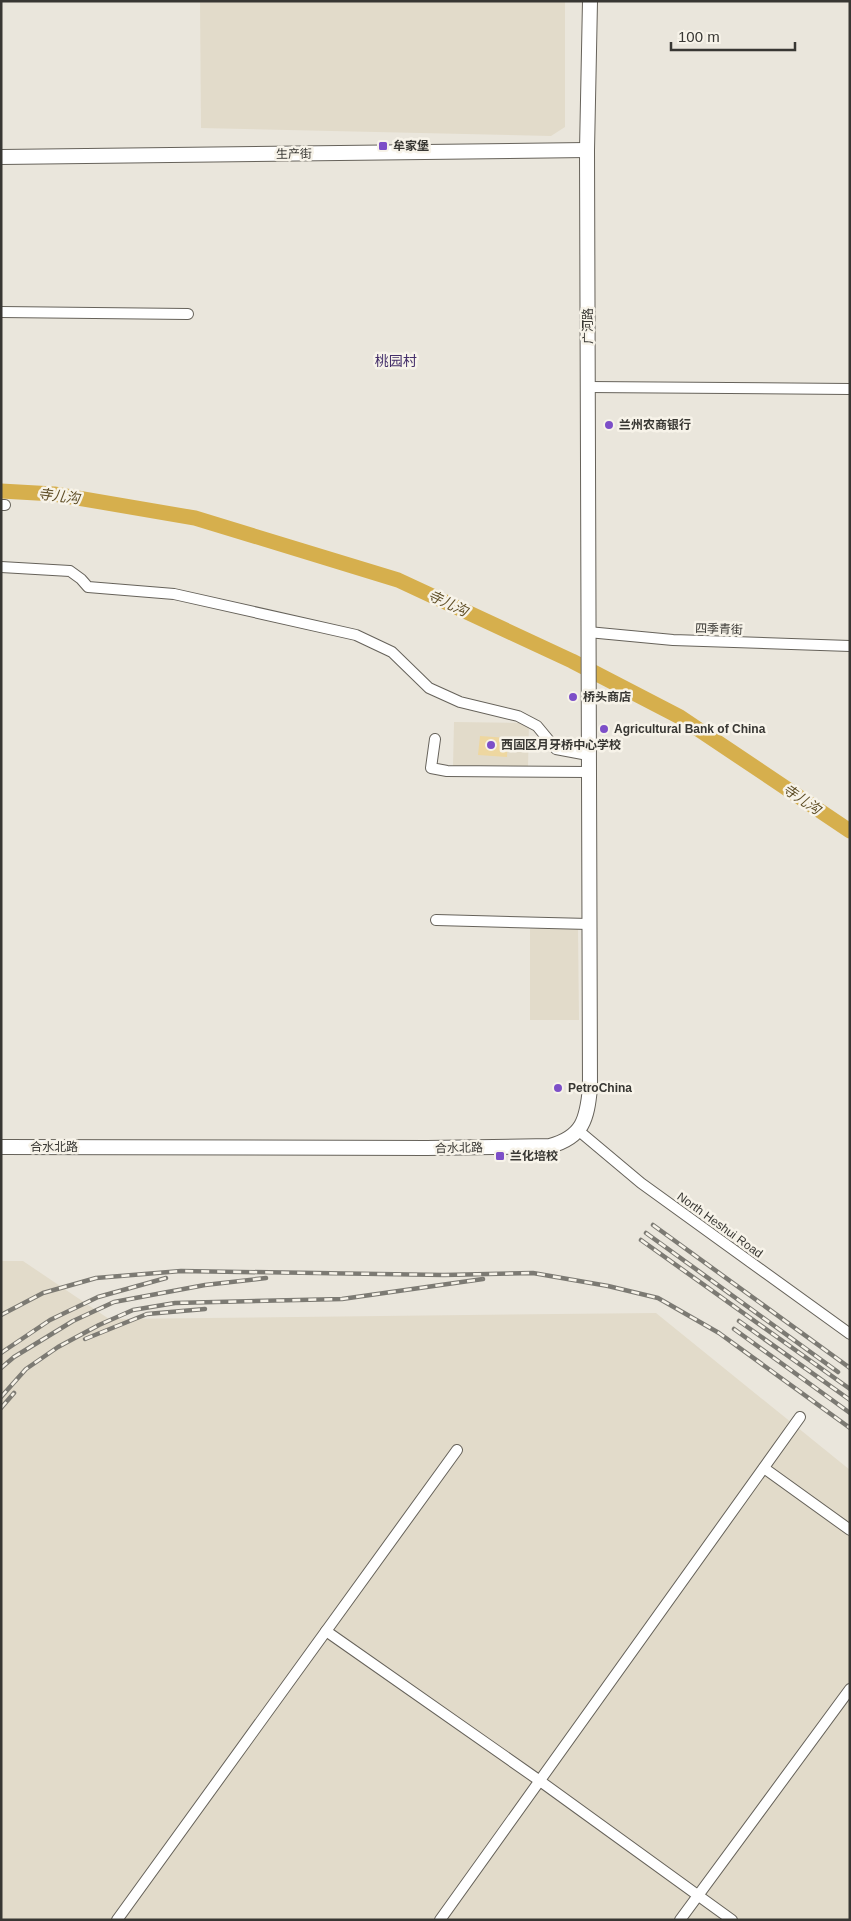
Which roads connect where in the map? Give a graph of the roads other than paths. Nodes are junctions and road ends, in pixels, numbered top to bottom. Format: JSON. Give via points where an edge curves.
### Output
{"nodes":[{"id":1,"x":590,"y":1,"type":"edge"},
{"id":2,"x":587,"y":150,"type":"junction"},
{"id":3,"x":1,"y":157,"type":"edge"},
{"id":4,"x":1,"y":312,"type":"edge"},
{"id":5,"x":188,"y":314,"type":"dead end"},
{"id":6,"x":588,"y":387,"type":"junction"},
{"id":7,"x":850,"y":389,"type":"edge"},
{"id":8,"x":1,"y":567,"type":"edge"},
{"id":9,"x":588,"y":632,"type":"junction"},
{"id":10,"x":850,"y":646,"type":"edge"},
{"id":11,"x":435,"y":739,"type":"dead end"},
{"id":12,"x":588,"y":755,"type":"junction"},
{"id":13,"x":588,"y":772,"type":"junction"},
{"id":14,"x":436,"y":920,"type":"dead end"},
{"id":15,"x":589,"y":924,"type":"junction"},
{"id":16,"x":579,"y":1131,"type":"junction"},
{"id":17,"x":1,"y":1147,"type":"edge"},
{"id":18,"x":850,"y":1334,"type":"edge"},
{"id":19,"x":800,"y":1417,"type":"dead end"},
{"id":20,"x":457,"y":1450,"type":"dead end"},
{"id":21,"x":764,"y":1468,"type":"junction"},
{"id":22,"x":850,"y":1530,"type":"edge"},
{"id":23,"x":326,"y":1631,"type":"junction"},
{"id":24,"x":850,"y":1689,"type":"edge"},
{"id":25,"x":540,"y":1780,"type":"junction"},
{"id":26,"x":698,"y":1896,"type":"junction"},
{"id":27,"x":117,"y":1920,"type":"edge"},
{"id":28,"x":440,"y":1920,"type":"edge"},
{"id":29,"x":680,"y":1920,"type":"edge"},
{"id":30,"x":732,"y":1920,"type":"edge"}],
"edges":[{"from":1,"to":2,"type":"street","name":"广河路"},
{"from":2,"to":3,"type":"street","name":"生产街"},
{"from":2,"to":6,"type":"street","name":"广河路"},
{"from":4,"to":5,"type":"street"},
{"from":6,"to":7,"type":"street"},
{"from":6,"to":9,"type":"street","name":"广河路"},
{"from":8,"to":12,"type":"street","via":[[70,571],[88,587],[174,594],[356,635],[392,652],[429,688],[460,702],[518,716],[536,726],[556,748]]},
{"from":9,"to":10,"type":"street","name":"四季青街","via":[[673,640]]},
{"from":9,"to":12,"type":"street","name":"广河路"},
{"from":11,"to":13,"type":"street","via":[[431,768],[447,771]]},
{"from":12,"to":13,"type":"street"},
{"from":13,"to":15,"type":"street"},
{"from":14,"to":15,"type":"street"},
{"from":15,"to":16,"type":"street","via":[[590,1088],[589,1104]]},
{"from":16,"to":17,"type":"street","name":"合水北路","via":[[550,1146]]},
{"from":16,"to":18,"type":"street","name":"North Heshui Road","via":[[641,1183]]},
{"from":19,"to":21,"type":"street"},
{"from":20,"to":23,"type":"street"},
{"from":21,"to":22,"type":"street"},
{"from":21,"to":25,"type":"street"},
{"from":23,"to":25,"type":"street"},
{"from":23,"to":27,"type":"street"},
{"from":24,"to":26,"type":"street"},
{"from":25,"to":26,"type":"street"},
{"from":25,"to":28,"type":"street"},
{"from":26,"to":29,"type":"street"},
{"from":26,"to":30,"type":"street"}]}
